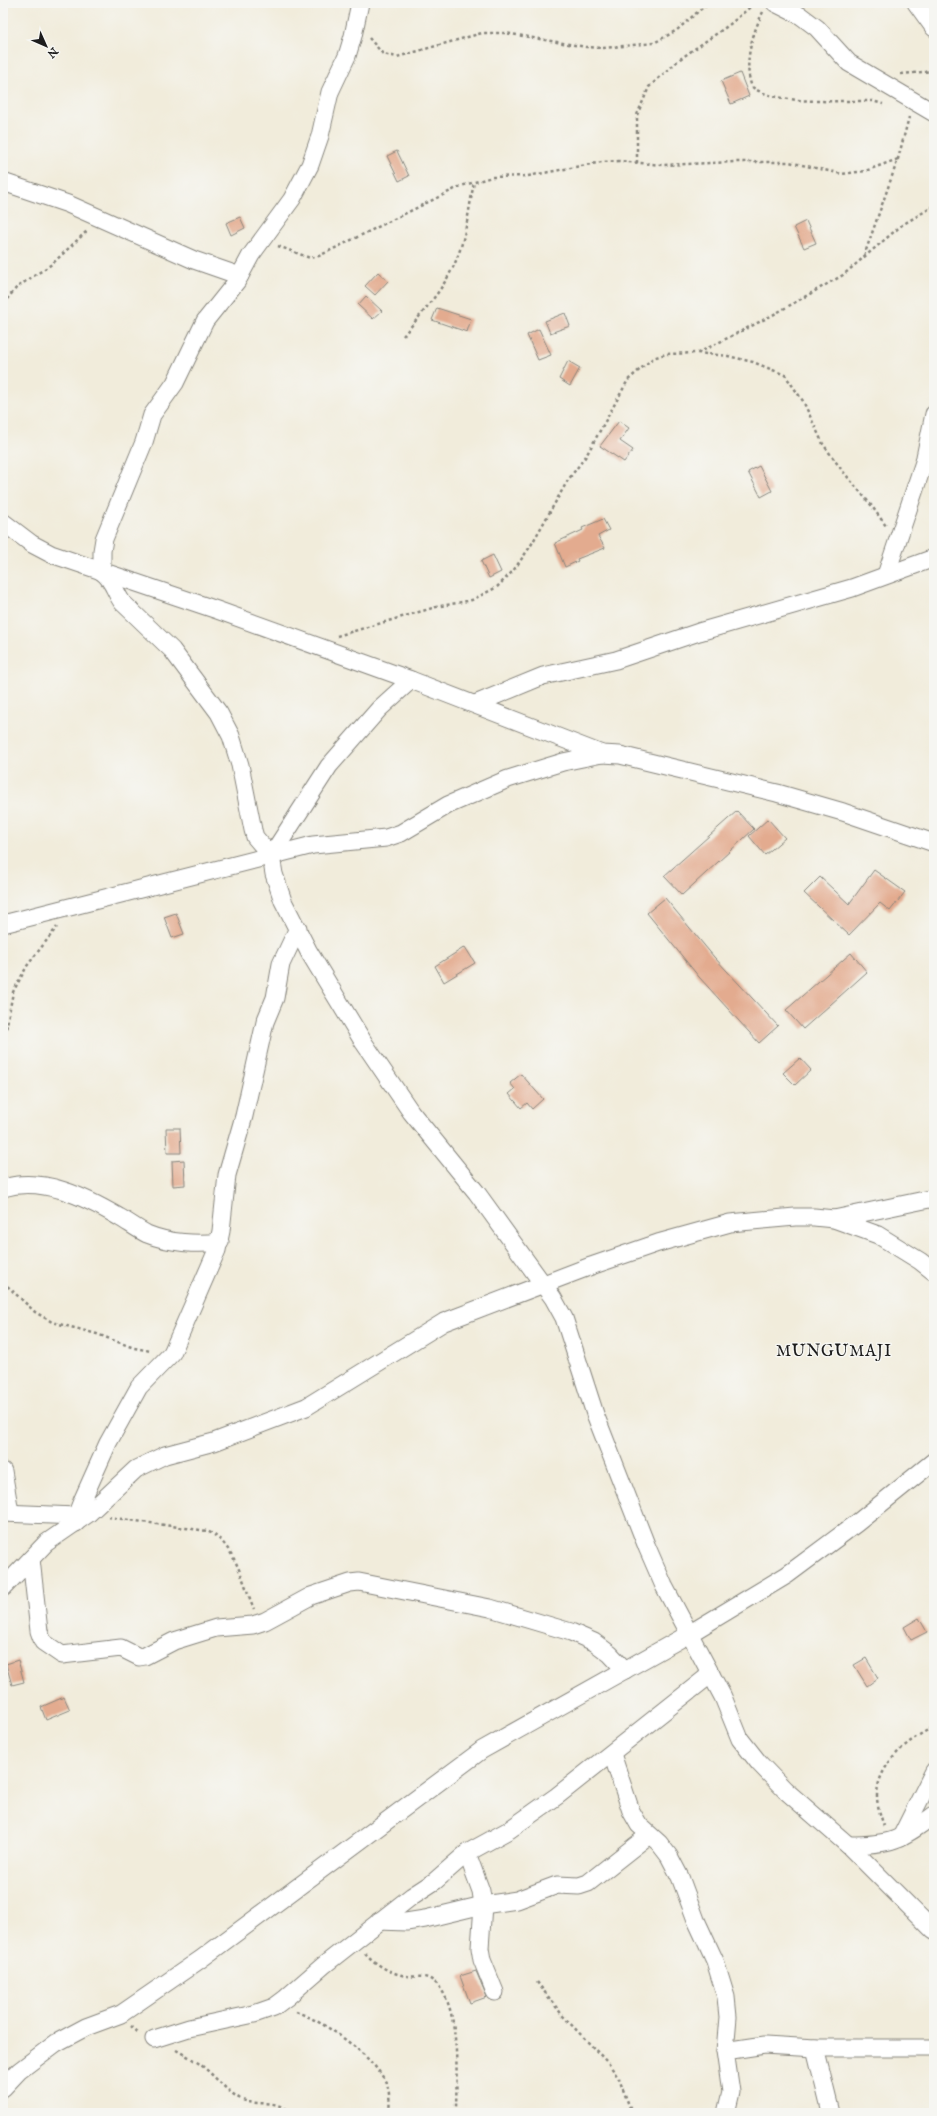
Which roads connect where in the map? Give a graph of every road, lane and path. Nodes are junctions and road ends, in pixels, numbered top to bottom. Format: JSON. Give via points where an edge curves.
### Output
{"nodes":[{"id":1,"x":360,"y":3,"type":"edge"},
{"id":2,"x":711,"y":3,"type":"edge"},
{"id":3,"x":755,"y":3,"type":"edge"},
{"id":4,"x":916,"y":3,"type":"edge"},
{"id":5,"x":770,"y":6,"type":"edge"},
{"id":6,"x":355,"y":28,"type":"junction"},
{"id":7,"x":934,"y":28,"type":"edge"},
{"id":8,"x":918,"y":103,"type":"junction"},
{"id":9,"x":886,"y":104,"type":"dead end"},
{"id":10,"x":934,"y":113,"type":"edge"},
{"id":11,"x":904,"y":115,"type":"dead end"},
{"id":12,"x":908,"y":117,"type":"junction"},
{"id":13,"x":898,"y":159,"type":"junction"},
{"id":14,"x":637,"y":164,"type":"junction"},
{"id":15,"x":3,"y":182,"type":"edge"},
{"id":16,"x":474,"y":182,"type":"junction"},
{"id":17,"x":934,"y":206,"type":"edge"},
{"id":18,"x":112,"y":222,"type":"junction"},
{"id":19,"x":262,"y":241,"type":"junction"},
{"id":20,"x":863,"y":258,"type":"junction"},
{"id":21,"x":240,"y":276,"type":"junction"},
{"id":22,"x":3,"y":304,"type":"edge"},
{"id":23,"x":403,"y":336,"type":"dead end"},
{"id":24,"x":697,"y":354,"type":"junction"},
{"id":25,"x":934,"y":414,"type":"edge"},
{"id":26,"x":3,"y":522,"type":"edge"},
{"id":27,"x":898,"y":543,"type":"junction"},
{"id":28,"x":934,"y":558,"type":"edge"},
{"id":29,"x":102,"y":572,"type":"junction"},
{"id":30,"x":886,"y":576,"type":"junction"},
{"id":31,"x":308,"y":644,"type":"junction"},
{"id":32,"x":411,"y":680,"type":"junction"},
{"id":33,"x":475,"y":704,"type":"junction"},
{"id":34,"x":602,"y":754,"type":"junction"},
{"id":35,"x":934,"y":843,"type":"edge"},
{"id":36,"x":271,"y":856,"type":"junction"},
{"id":37,"x":74,"y":905,"type":"junction"},
{"id":38,"x":3,"y":924,"type":"edge"},
{"id":39,"x":298,"y":928,"type":"junction"},
{"id":40,"x":3,"y":1046,"type":"edge"},
{"id":41,"x":3,"y":1188,"type":"edge"},
{"id":42,"x":934,"y":1198,"type":"edge"},
{"id":43,"x":834,"y":1219,"type":"junction"},
{"id":44,"x":220,"y":1242,"type":"junction"},
{"id":45,"x":934,"y":1272,"type":"edge"},
{"id":46,"x":3,"y":1282,"type":"edge"},
{"id":47,"x":542,"y":1286,"type":"junction"},
{"id":48,"x":172,"y":1353,"type":"junction"},
{"id":49,"x":934,"y":1461,"type":"edge"},
{"id":50,"x":3,"y":1471,"type":"edge"},
{"id":51,"x":7,"y":1513,"type":"edge"},
{"id":52,"x":80,"y":1518,"type":"junction"},
{"id":53,"x":31,"y":1559,"type":"junction"},
{"id":54,"x":3,"y":1588,"type":"edge"},
{"id":55,"x":259,"y":1623,"type":"junction"},
{"id":56,"x":689,"y":1634,"type":"junction"},
{"id":57,"x":625,"y":1670,"type":"junction"},
{"id":58,"x":711,"y":1674,"type":"junction"},
{"id":59,"x":934,"y":1727,"type":"edge"},
{"id":60,"x":612,"y":1754,"type":"junction"},
{"id":61,"x":934,"y":1771,"type":"edge"},
{"id":62,"x":934,"y":1815,"type":"edge"},
{"id":63,"x":649,"y":1835,"type":"junction"},
{"id":64,"x":894,"y":1840,"type":"junction"},
{"id":65,"x":848,"y":1845,"type":"junction"},
{"id":66,"x":467,"y":1854,"type":"junction"},
{"id":67,"x":483,"y":1905,"type":"junction"},
{"id":68,"x":379,"y":1920,"type":"junction"},
{"id":69,"x":934,"y":1931,"type":"edge"},
{"id":70,"x":355,"y":1940,"type":"junction"},
{"id":71,"x":537,"y":1982,"type":"dead end"},
{"id":72,"x":495,"y":1992,"type":"dead end"},
{"id":73,"x":274,"y":2006,"type":"junction"},
{"id":74,"x":121,"y":2014,"type":"junction"},
{"id":75,"x":154,"y":2039,"type":"junction"},
{"id":76,"x":815,"y":2048,"type":"junction"},
{"id":77,"x":934,"y":2048,"type":"edge"},
{"id":78,"x":725,"y":2051,"type":"junction"},
{"id":79,"x":3,"y":2088,"type":"edge"},
{"id":80,"x":290,"y":2113,"type":"edge"},
{"id":81,"x":390,"y":2113,"type":"edge"},
{"id":82,"x":456,"y":2113,"type":"edge"},
{"id":83,"x":632,"y":2113,"type":"edge"},
{"id":84,"x":726,"y":2113,"type":"edge"},
{"id":85,"x":831,"y":2113,"type":"edge"}],
"edges":[{"from":1,"to":6,"type":"street"},
{"from":2,"to":6,"type":"path","via":[[665,38],[654,43],[624,47],[586,47],[505,33],[482,33],[397,57],[383,54],[369,38]]},
{"from":3,"to":14,"type":"path","via":[[724,29],[680,59],[649,87],[637,115]]},
{"from":4,"to":7,"type":"street"},
{"from":5,"to":8,"type":"street","via":[[801,16],[817,28],[849,63]]},
{"from":5,"to":9,"type":"path","via":[[750,48],[749,79],[752,87],[768,94],[800,99],[872,101]]},
{"from":6,"to":19,"type":"street","via":[[347,56],[330,92],[310,165],[292,199]]},
{"from":8,"to":10,"type":"street"},
{"from":8,"to":12,"type":"path"},
{"from":11,"to":12,"type":"path"},
{"from":12,"to":13,"type":"path"},
{"from":13,"to":14,"type":"path","via":[[865,172],[842,174],[789,162]]},
{"from":13,"to":20,"type":"path"},
{"from":14,"to":16,"type":"path","via":[[602,162],[528,176],[492,177]]},
{"from":15,"to":18,"type":"street"},
{"from":16,"to":19,"type":"path","via":[[318,256],[310,258]]},
{"from":16,"to":23,"type":"path","via":[[455,262],[428,307]]},
{"from":17,"to":20,"type":"path","via":[[902,225]]},
{"from":18,"to":21,"type":"street","via":[[194,260]]},
{"from":18,"to":22,"type":"path","via":[[97,223],[86,231],[52,264],[17,287]]},
{"from":19,"to":21,"type":"street"},
{"from":20,"to":24,"type":"path","via":[[843,275]]},
{"from":21,"to":29,"type":"street","via":[[205,321],[175,383],[152,415],[144,442],[104,539]]},
{"from":24,"to":27,"type":"path","via":[[754,362],[785,375],[803,401],[823,444],[871,504]]},
{"from":24,"to":31,"type":"path","via":[[666,354],[652,358],[628,380],[586,456],[568,480],[530,547],[513,571],[497,587],[472,600],[436,607]]},
{"from":25,"to":27,"type":"street","via":[[924,462]]},
{"from":26,"to":29,"type":"street","via":[[32,544],[51,554]]},
{"from":27,"to":30,"type":"street"},
{"from":28,"to":30,"type":"street"},
{"from":29,"to":31,"type":"street","via":[[217,610]]},
{"from":29,"to":36,"type":"street","via":[[108,576],[122,602],[172,650],[219,713],[231,736],[240,765],[252,830]]},
{"from":30,"to":33,"type":"street","via":[[699,632],[616,660],[543,676]]},
{"from":31,"to":32,"type":"street"},
{"from":32,"to":33,"type":"street"},
{"from":32,"to":36,"type":"street","via":[[374,714],[329,766]]},
{"from":33,"to":34,"type":"street"},
{"from":34,"to":35,"type":"street","via":[[620,755],[777,793]]},
{"from":34,"to":36,"type":"street","via":[[563,762],[508,779],[448,805],[401,833],[386,838],[323,842]]},
{"from":36,"to":37,"type":"street"},
{"from":36,"to":39,"type":"street","via":[[283,901]]},
{"from":37,"to":38,"type":"street"},
{"from":37,"to":40,"type":"path","via":[[26,966],[13,992]]},
{"from":39,"to":44,"type":"street","via":[[281,964],[275,998],[265,1022],[244,1116],[227,1175]]},
{"from":39,"to":47,"type":"street","via":[[309,952],[411,1112],[477,1193]]},
{"from":41,"to":44,"type":"street","via":[[54,1188],[88,1200],[148,1234],[181,1242]]},
{"from":42,"to":43,"type":"street"},
{"from":43,"to":45,"type":"street","via":[[878,1235]]},
{"from":43,"to":47,"type":"street","via":[[795,1217],[730,1223],[658,1243]]},
{"from":44,"to":48,"type":"street"},
{"from":46,"to":48,"type":"path","via":[[35,1312],[52,1322],[97,1334],[134,1348]]},
{"from":47,"to":52,"type":"street","via":[[444,1322],[306,1408],[150,1462],[131,1472]]},
{"from":47,"to":56,"type":"street","via":[[564,1318],[595,1414],[647,1548]]},
{"from":48,"to":52,"type":"street","via":[[139,1387],[129,1404],[92,1475]]},
{"from":49,"to":56,"type":"street","via":[[787,1575]]},
{"from":50,"to":51,"type":"street"},
{"from":51,"to":52,"type":"street"},
{"from":52,"to":53,"type":"street","via":[[46,1543]]},
{"from":52,"to":55,"type":"path","via":[[207,1531],[218,1535],[232,1555]]},
{"from":53,"to":54,"type":"street"},
{"from":53,"to":55,"type":"street","via":[[39,1631],[43,1642],[62,1656],[121,1648],[139,1657],[145,1656],[174,1641],[216,1628]]},
{"from":55,"to":57,"type":"street","via":[[311,1596],[359,1582],[490,1608],[571,1632],[594,1642]]},
{"from":56,"to":57,"type":"street"},
{"from":56,"to":58,"type":"street"},
{"from":57,"to":74,"type":"street","via":[[482,1750],[201,1960]]},
{"from":58,"to":60,"type":"street"},
{"from":58,"to":65,"type":"street","via":[[740,1739],[759,1763],[809,1813]]},
{"from":59,"to":64,"type":"path","via":[[916,1736],[900,1750],[878,1785],[877,1797]]},
{"from":60,"to":63,"type":"street","via":[[631,1811]]},
{"from":60,"to":66,"type":"street","via":[[509,1830]]},
{"from":61,"to":64,"type":"street"},
{"from":62,"to":64,"type":"street"},
{"from":63,"to":67,"type":"street","via":[[588,1883],[579,1886],[557,1885],[517,1900]]},
{"from":63,"to":78,"type":"street","via":[[659,1843],[676,1870],[715,1960],[728,2017]]},
{"from":64,"to":65,"type":"street"},
{"from":65,"to":69,"type":"street"},
{"from":66,"to":67,"type":"street","via":[[482,1891]]},
{"from":66,"to":68,"type":"street"},
{"from":67,"to":68,"type":"street","via":[[406,1922]]},
{"from":67,"to":72,"type":"street","via":[[480,1948]]},
{"from":68,"to":70,"type":"street"},
{"from":70,"to":73,"type":"street"},
{"from":70,"to":82,"type":"path","via":[[367,1955],[381,1966],[403,1975],[429,1978],[449,2001],[454,2030]]},
{"from":71,"to":83,"type":"path","via":[[563,2016],[609,2064],[619,2079]]},
{"from":73,"to":75,"type":"street","via":[[254,2014],[188,2028]]},
{"from":73,"to":81,"type":"path","via":[[304,2014],[351,2043],[382,2077],[388,2088]]},
{"from":74,"to":75,"type":"path","via":[[137,2033]]},
{"from":74,"to":79,"type":"street","via":[[86,2027],[56,2043],[19,2071]]},
{"from":75,"to":80,"type":"path","via":[[194,2060],[239,2098],[250,2103],[279,2104]]},
{"from":76,"to":77,"type":"street"},
{"from":76,"to":78,"type":"street","via":[[765,2045]]},
{"from":76,"to":85,"type":"street"},
{"from":78,"to":84,"type":"street","via":[[731,2092]]}]}
